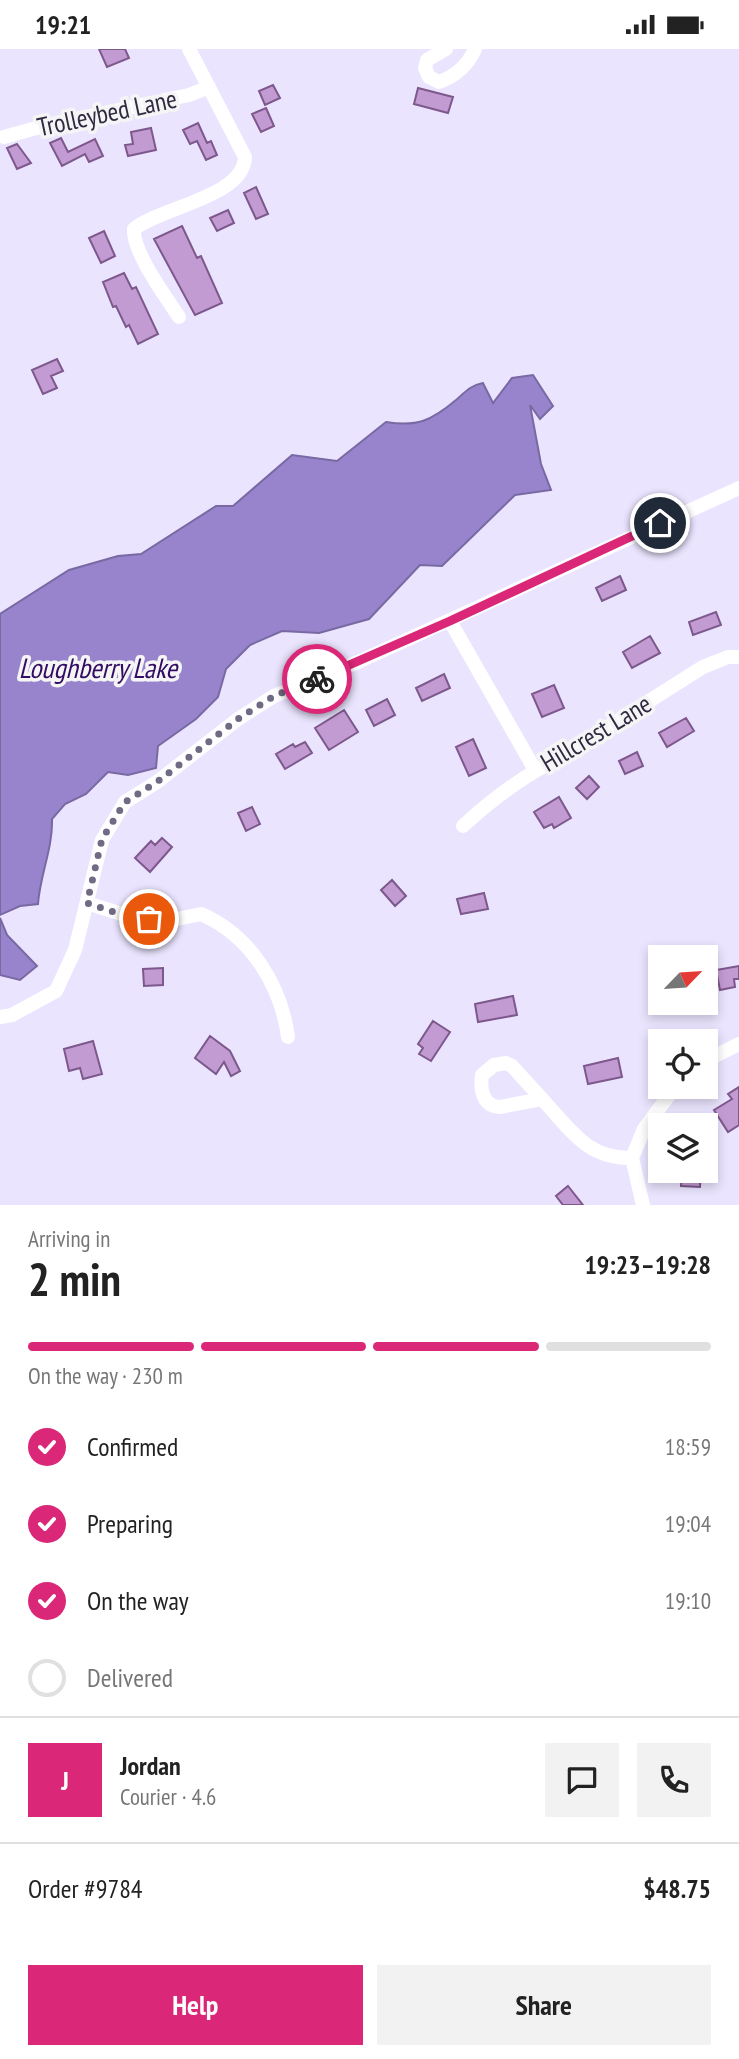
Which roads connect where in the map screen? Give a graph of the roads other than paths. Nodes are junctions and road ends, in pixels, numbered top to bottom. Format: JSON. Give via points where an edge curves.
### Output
{"nodes":[{"id":1,"x":189,"y":49,"type":"edge"},
{"id":2,"x":446,"y":49,"type":"edge"},
{"id":3,"x":475,"y":49,"type":"edge"},
{"id":4,"x":209,"y":87,"type":"junction"},
{"id":5,"x":4,"y":137,"type":"dead end"},
{"id":6,"x":179,"y":317,"type":"dead end"},
{"id":7,"x":739,"y":488,"type":"edge"},
{"id":8,"x":450,"y":621,"type":"junction"},
{"id":9,"x":739,"y":657,"type":"edge"},
{"id":10,"x":535,"y":770,"type":"junction"},
{"id":11,"x":463,"y":826,"type":"dead end"},
{"id":12,"x":87,"y":903,"type":"junction"},
{"id":13,"x":0,"y":1017,"type":"edge"},
{"id":14,"x":288,"y":1037,"type":"dead end"},
{"id":15,"x":739,"y":1044,"type":"edge"},
{"id":16,"x":718,"y":1054,"type":"edge"},
{"id":17,"x":542,"y":1099,"type":"dead end"},
{"id":18,"x":666,"y":1099,"type":"edge"},
{"id":19,"x":632,"y":1158,"type":"junction"},
{"id":20,"x":643,"y":1205,"type":"edge"}],
"edges":[{"from":1,"to":4,"type":"street"},
{"from":2,"to":3,"type":"street","via":[[427,61],[425,68],[429,77],[439,82],[452,78]]},
{"from":4,"to":5,"type":"street","name":"Trolleybed Lane","via":[[189,96]]},
{"from":4,"to":6,"type":"street","via":[[245,157],[245,168],[240,177],[219,190],[134,229],[147,264]]},
{"from":7,"to":8,"type":"street"},
{"from":8,"to":10,"type":"street"},
{"from":8,"to":12,"type":"street","via":[[274,696],[125,802],[102,839]]},
{"from":9,"to":10,"type":"street","name":"Hillcrest Lane","via":[[703,667]]},
{"from":10,"to":11,"type":"street","name":"Hillcrest Lane"},
{"from":12,"to":13,"type":"street","via":[[75,950],[56,992]]},
{"from":12,"to":14,"type":"street","via":[[131,918],[168,921],[201,914],[235,933],[258,958]]},
{"from":15,"to":16,"type":"street"},
{"from":17,"to":19,"type":"street","via":[[594,1151],[612,1159]]},
{"from":18,"to":19,"type":"street","via":[[644,1129]]},
{"from":19,"to":20,"type":"street"}]}
